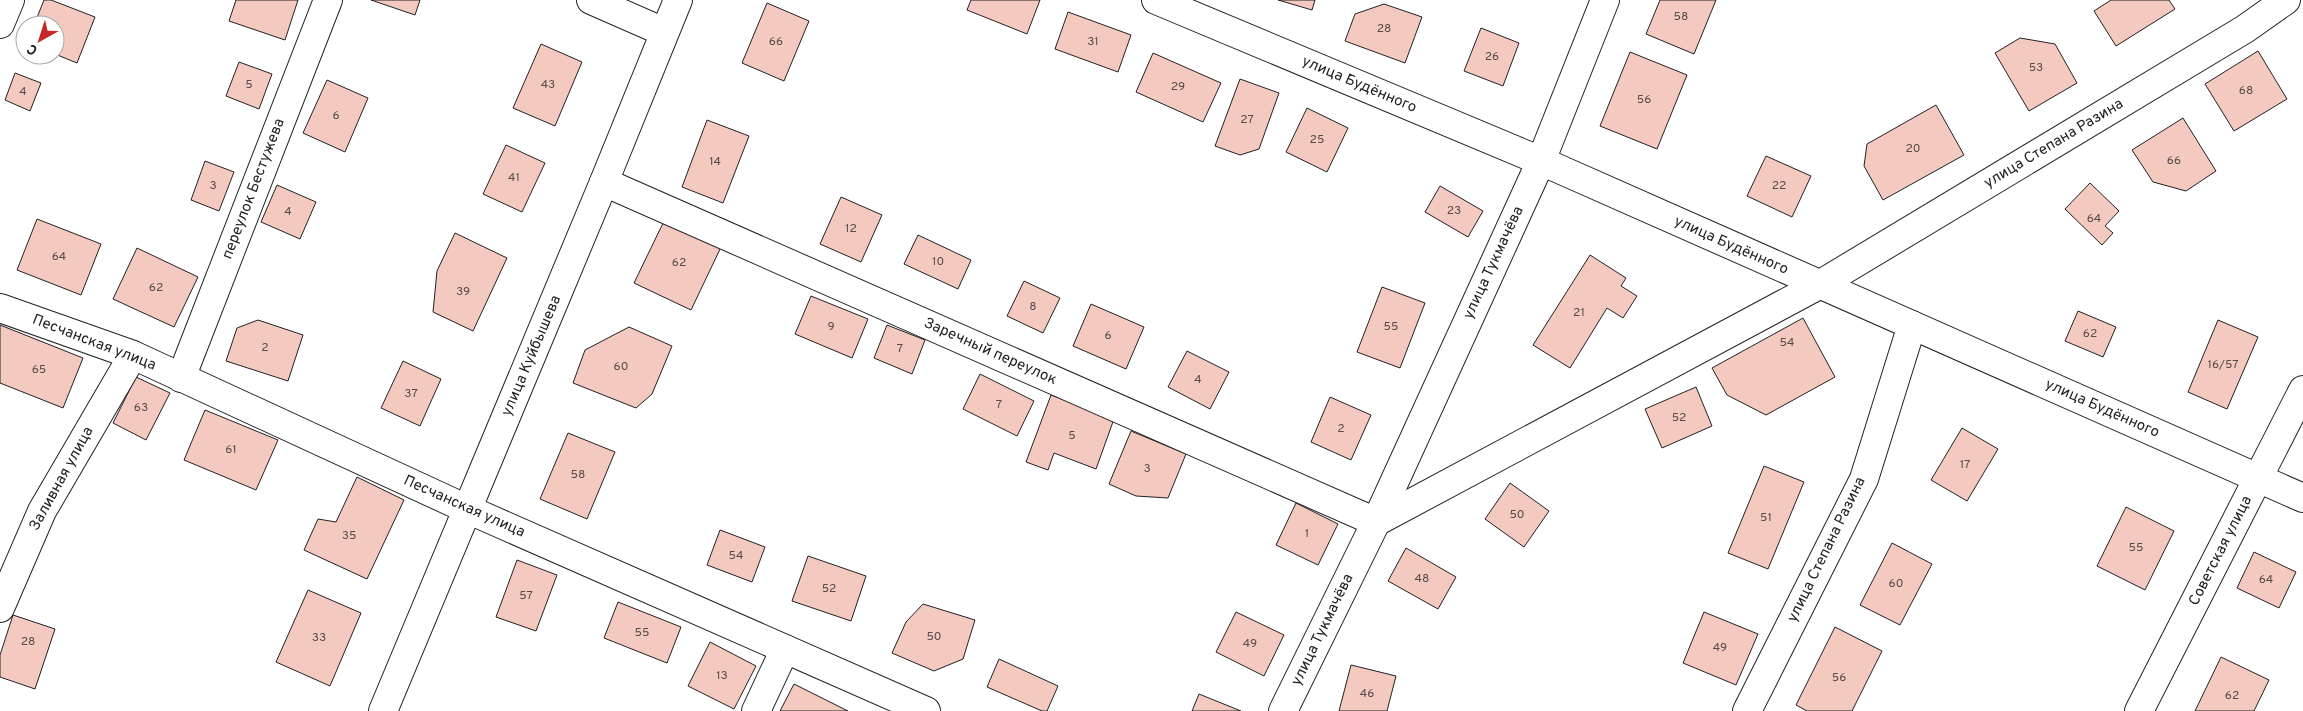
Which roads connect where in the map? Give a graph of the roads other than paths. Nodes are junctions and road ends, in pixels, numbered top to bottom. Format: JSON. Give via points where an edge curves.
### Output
{"nodes":[{"id":1,"x":10,"y":0,"type":"edge"},
{"id":2,"x":328,"y":0,"type":"edge"},
{"id":3,"x":591,"y":0,"type":"edge"},
{"id":4,"x":678,"y":0,"type":"edge"},
{"id":5,"x":1156,"y":0,"type":"edge"},
{"id":6,"x":1605,"y":0,"type":"edge"},
{"id":7,"x":2286,"y":0,"type":"edge"},
{"id":8,"x":0,"y":24,"type":"edge"},
{"id":9,"x":664,"y":32,"type":"junction"},
{"id":10,"x":1541,"y":162,"type":"junction"},
{"id":11,"x":604,"y":182,"type":"junction"},
{"id":12,"x":1819,"y":285,"type":"junction"},
{"id":13,"x":0,"y":308,"type":"edge"},
{"id":14,"x":1912,"y":325,"type":"junction"},
{"id":15,"x":133,"y":356,"type":"junction"},
{"id":16,"x":181,"y":378,"type":"junction"},
{"id":17,"x":2303,"y":390,"type":"edge"},
{"id":18,"x":2258,"y":477,"type":"junction"},
{"id":19,"x":2303,"y":498,"type":"edge"},
{"id":20,"x":468,"y":509,"type":"junction"},
{"id":21,"x":1376,"y":522,"type":"junction"},
{"id":22,"x":0,"y":608,"type":"edge"},
{"id":23,"x":784,"y":649,"type":"junction"},
{"id":24,"x":383,"y":711,"type":"edge"},
{"id":25,"x":756,"y":711,"type":"edge"},
{"id":26,"x":926,"y":711,"type":"edge"},
{"id":27,"x":1283,"y":711,"type":"edge"},
{"id":28,"x":1747,"y":711,"type":"edge"},
{"id":29,"x":2139,"y":711,"type":"edge"}],
"edges":[{"from":1,"to":8,"type":"street"},
{"from":2,"to":16,"type":"street","name":"переулок Бестужева"},
{"from":3,"to":9,"type":"street"},
{"from":4,"to":9,"type":"street","name":"улица Куйбышева"},
{"from":5,"to":10,"type":"street","name":"улица Будённого"},
{"from":6,"to":10,"type":"street","name":"улица Тукмачёва"},
{"from":7,"to":12,"type":"street","name":"улица Степана Разина","via":[[2246,29]]},
{"from":9,"to":11,"type":"street","name":"улица Куйбышева"},
{"from":10,"to":12,"type":"street","name":"улица Будённого"},
{"from":10,"to":21,"type":"street","name":"улица Тукмачёва"},
{"from":11,"to":20,"type":"street","name":"улица Куйбышева"},
{"from":11,"to":21,"type":"street","name":"Заречный переулок"},
{"from":12,"to":14,"type":"street","name":"улица Будённого"},
{"from":12,"to":21,"type":"street"},
{"from":13,"to":15,"type":"street","name":"Песчанская улица"},
{"from":14,"to":18,"type":"street","name":"улица Будённого"},
{"from":14,"to":28,"type":"street","name":"улица Степана Разина","via":[[1864,479]]},
{"from":15,"to":16,"type":"street","name":"Песчанская улица"},
{"from":15,"to":22,"type":"street","name":"Заливная улица","via":[[42,511]]},
{"from":16,"to":20,"type":"street","name":"Песчанская улица"},
{"from":17,"to":18,"type":"street","name":"Советская улица"},
{"from":18,"to":19,"type":"street","name":"улица Будённого"},
{"from":18,"to":29,"type":"street","name":"Советская улица"},
{"from":20,"to":23,"type":"street","name":"Песчанская улица"},
{"from":20,"to":24,"type":"street","name":"улица Куйбышева"},
{"from":21,"to":27,"type":"street","name":"улица Тукмачёва"},
{"from":23,"to":25,"type":"street"},
{"from":23,"to":26,"type":"street","name":"Песчанская улица"}]}
